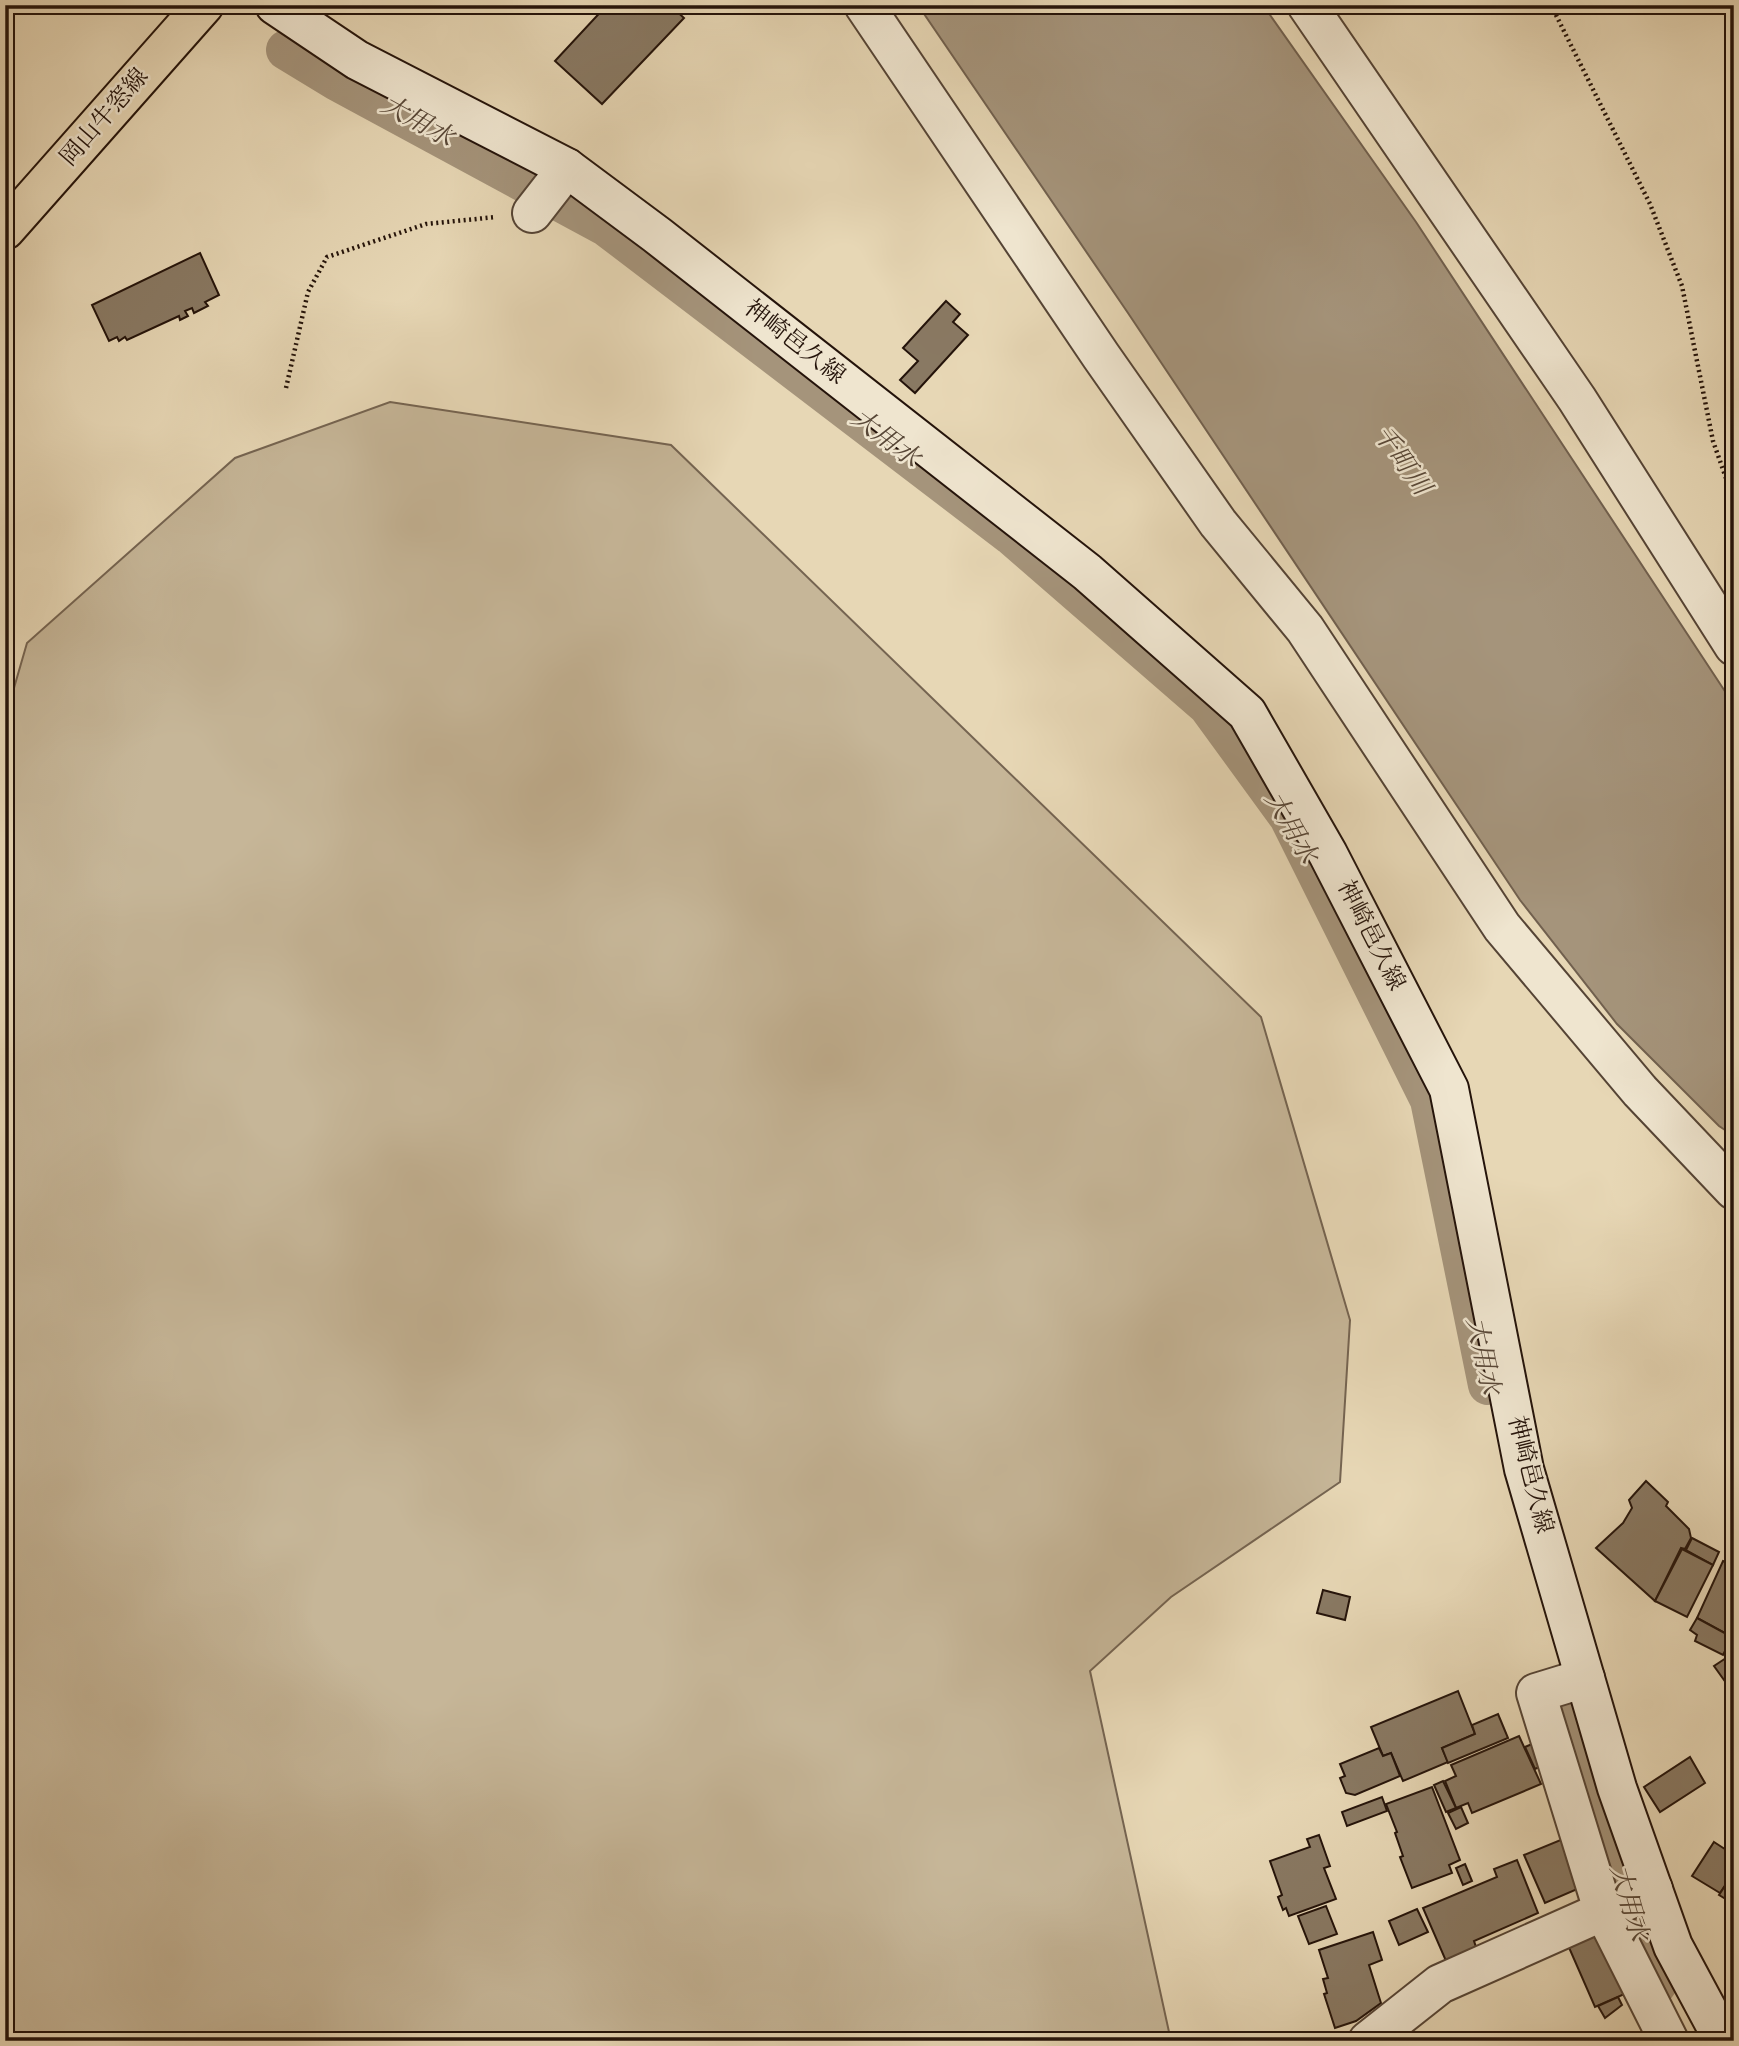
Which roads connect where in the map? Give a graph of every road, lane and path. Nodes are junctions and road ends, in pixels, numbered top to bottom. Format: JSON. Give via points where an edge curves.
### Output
{"nodes":[{"id":1,"x":204,"y":5,"type":"edge"},
{"id":2,"x":275,"y":5,"type":"edge"},
{"id":3,"x":864,"y":5,"type":"edge"},
{"id":4,"x":1307,"y":5,"type":"edge"},
{"id":5,"x":1551,"y":5,"type":"edge"},
{"id":6,"x":567,"y":168,"type":"junction"},
{"id":7,"x":532,"y":213,"type":"joint"},
{"id":8,"x":5,"y":230,"type":"edge"},
{"id":9,"x":286,"y":388,"type":"dead end"},
{"id":10,"x":1734,"y":482,"type":"edge"},
{"id":11,"x":1734,"y":646,"type":"edge"},
{"id":12,"x":1734,"y":1190,"type":"edge"},
{"id":13,"x":1568,"y":1683,"type":"junction"},
{"id":14,"x":1626,"y":1900,"type":"junction"},
{"id":15,"x":1368,"y":2041,"type":"edge"},
{"id":16,"x":1669,"y":2041,"type":"edge"},
{"id":17,"x":1724,"y":2041,"type":"edge"}],
"edges":[{"from":1,"to":8,"type":"main road","name":"岡山牛窓線"},
{"from":2,"to":6,"type":"street","name":"神崎邑久線","via":[[357,60]]},
{"from":3,"to":12,"type":"street","via":[[1218,523],[1305,629],[1502,927],[1640,1091]]},
{"from":4,"to":11,"type":"street","via":[[1577,399]]},
{"from":5,"to":10,"type":"path","via":[[1650,204],[1682,286],[1713,440],[1727,481]]},
{"from":6,"to":7,"type":"street"},
{"from":6,"to":13,"type":"street","name":"神崎邑久線","via":[[1087,572],[1247,713],[1328,855],[1449,1089]]},
{"from":7,"to":9,"type":"path","via":[[426,224],[327,257],[308,292]]},
{"from":13,"to":14,"type":"street","name":"神崎邑久線","via":[[1618,1788]]},
{"from":13,"to":14,"type":"street","via":[[1536,1693]]},
{"from":14,"to":15,"type":"street","via":[[1440,1984]]},
{"from":14,"to":16,"type":"street"},
{"from":14,"to":17,"type":"street","name":"神崎邑久線","via":[[1672,1946]]}]}
